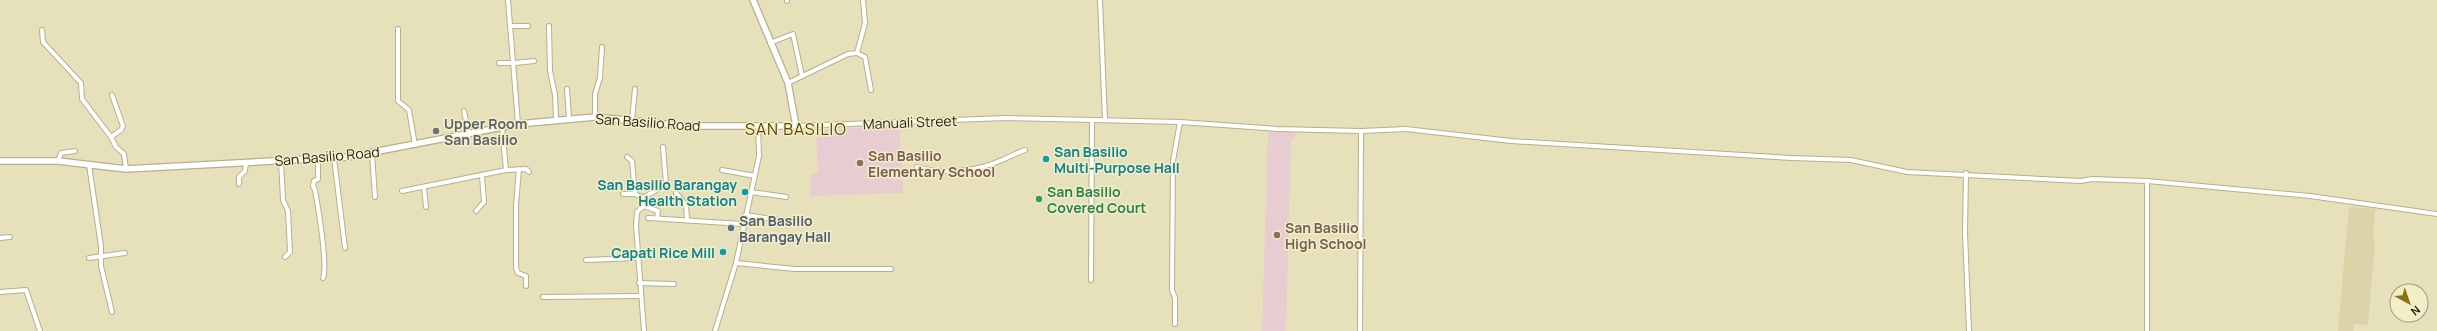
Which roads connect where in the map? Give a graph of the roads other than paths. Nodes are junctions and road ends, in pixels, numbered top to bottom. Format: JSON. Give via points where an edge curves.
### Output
{"nodes":[{"id":1,"x":508,"y":0,"type":"edge"},
{"id":2,"x":753,"y":0,"type":"edge"},
{"id":3,"x":863,"y":0,"type":"edge"},
{"id":4,"x":1100,"y":0,"type":"edge"},
{"id":5,"x":511,"y":26,"type":"junction"},
{"id":6,"x":528,"y":26,"type":"dead end"},
{"id":7,"x":549,"y":26,"type":"dead end"},
{"id":8,"x":398,"y":29,"type":"dead end"},
{"id":9,"x":42,"y":30,"type":"dead end"},
{"id":10,"x":770,"y":43,"type":"junction"},
{"id":11,"x":602,"y":47,"type":"dead end"},
{"id":12,"x":857,"y":53,"type":"junction"},
{"id":13,"x":534,"y":60,"type":"dead end"},
{"id":14,"x":499,"y":62,"type":"dead end"},
{"id":15,"x":515,"y":63,"type":"junction"},
{"id":16,"x":802,"y":76,"type":"junction"},
{"id":17,"x":788,"y":83,"type":"junction"},
{"id":18,"x":567,"y":89,"type":"dead end"},
{"id":19,"x":635,"y":89,"type":"dead end"},
{"id":20,"x":871,"y":90,"type":"dead end"},
{"id":21,"x":112,"y":95,"type":"dead end"},
{"id":22,"x":464,"y":111,"type":"dead end"},
{"id":23,"x":595,"y":117,"type":"junction"},
{"id":24,"x":569,"y":118,"type":"junction"},
{"id":25,"x":556,"y":119,"type":"junction"},
{"id":26,"x":632,"y":120,"type":"junction"},
{"id":27,"x":1092,"y":120,"type":"junction"},
{"id":28,"x":1105,"y":120,"type":"junction"},
{"id":29,"x":1180,"y":122,"type":"junction"},
{"id":30,"x":518,"y":124,"type":"junction"},
{"id":31,"x":796,"y":126,"type":"junction"},
{"id":32,"x":502,"y":127,"type":"junction"},
{"id":33,"x":758,"y":127,"type":"junction"},
{"id":34,"x":1361,"y":131,"type":"junction"},
{"id":35,"x":469,"y":135,"type":"junction"},
{"id":36,"x":111,"y":137,"type":"junction"},
{"id":37,"x":415,"y":146,"type":"junction"},
{"id":38,"x":663,"y":147,"type":"dead end"},
{"id":39,"x":1025,"y":150,"type":"dead end"},
{"id":40,"x":75,"y":151,"type":"dead end"},
{"id":41,"x":372,"y":154,"type":"junction"},
{"id":42,"x":627,"y":157,"type":"dead end"},
{"id":43,"x":334,"y":158,"type":"junction"},
{"id":44,"x":318,"y":159,"type":"junction"},
{"id":45,"x":0,"y":161,"type":"edge"},
{"id":46,"x":58,"y":161,"type":"junction"},
{"id":47,"x":281,"y":161,"type":"junction"},
{"id":48,"x":246,"y":163,"type":"junction"},
{"id":49,"x":89,"y":166,"type":"junction"},
{"id":50,"x":917,"y":167,"type":"dead end"},
{"id":51,"x":126,"y":169,"type":"junction"},
{"id":52,"x":519,"y":169,"type":"junction"},
{"id":53,"x":506,"y":170,"type":"junction"},
{"id":54,"x":722,"y":170,"type":"dead end"},
{"id":55,"x":529,"y":172,"type":"dead end"},
{"id":56,"x":1966,"y":173,"type":"junction"},
{"id":57,"x":482,"y":176,"type":"junction"},
{"id":58,"x":754,"y":176,"type":"junction"},
{"id":59,"x":2146,"y":181,"type":"junction"},
{"id":60,"x":239,"y":184,"type":"dead end"},
{"id":61,"x":424,"y":188,"type":"junction"},
{"id":62,"x":402,"y":191,"type":"dead end"},
{"id":63,"x":751,"y":192,"type":"junction"},
{"id":64,"x":676,"y":193,"type":"dead end"},
{"id":65,"x":623,"y":194,"type":"dead end"},
{"id":66,"x":635,"y":194,"type":"junction"},
{"id":67,"x":375,"y":197,"type":"dead end"},
{"id":68,"x":786,"y":197,"type":"dead end"},
{"id":69,"x":643,"y":198,"type":"junction"},
{"id":70,"x":644,"y":206,"type":"junction"},
{"id":71,"x":426,"y":208,"type":"dead end"},
{"id":72,"x":476,"y":210,"type":"dead end"},
{"id":73,"x":2437,"y":214,"type":"edge"},
{"id":74,"x":745,"y":215,"type":"junction"},
{"id":75,"x":648,"y":218,"type":"dead end"},
{"id":76,"x":657,"y":218,"type":"junction"},
{"id":77,"x":687,"y":220,"type":"junction"},
{"id":78,"x":785,"y":221,"type":"dead end"},
{"id":79,"x":743,"y":224,"type":"junction"},
{"id":80,"x":10,"y":237,"type":"dead end"},
{"id":81,"x":0,"y":238,"type":"edge"},
{"id":82,"x":345,"y":248,"type":"dead end"},
{"id":83,"x":125,"y":253,"type":"dead end"},
{"id":84,"x":101,"y":257,"type":"junction"},
{"id":85,"x":285,"y":257,"type":"dead end"},
{"id":86,"x":89,"y":258,"type":"dead end"},
{"id":87,"x":637,"y":258,"type":"junction"},
{"id":88,"x":586,"y":260,"type":"dead end"},
{"id":89,"x":736,"y":263,"type":"junction"},
{"id":90,"x":891,"y":269,"type":"dead end"},
{"id":91,"x":323,"y":278,"type":"dead end"},
{"id":92,"x":1091,"y":280,"type":"dead end"},
{"id":93,"x":640,"y":283,"type":"junction"},
{"id":94,"x":674,"y":284,"type":"dead end"},
{"id":95,"x":526,"y":286,"type":"dead end"},
{"id":96,"x":0,"y":292,"type":"edge"},
{"id":97,"x":640,"y":296,"type":"junction"},
{"id":98,"x":543,"y":297,"type":"dead end"},
{"id":99,"x":112,"y":312,"type":"dead end"},
{"id":100,"x":1175,"y":324,"type":"dead end"},
{"id":101,"x":40,"y":331,"type":"edge"},
{"id":102,"x":644,"y":331,"type":"edge"},
{"id":103,"x":715,"y":331,"type":"edge"},
{"id":104,"x":1360,"y":331,"type":"edge"},
{"id":105,"x":1969,"y":331,"type":"edge"},
{"id":106,"x":2146,"y":331,"type":"edge"}],
"edges":[{"from":1,"to":5,"type":"street"},
{"from":2,"to":10,"type":"street"},
{"from":3,"to":12,"type":"street","via":[[865,23]]},
{"from":4,"to":28,"type":"street"},
{"from":5,"to":6,"type":"street"},
{"from":5,"to":15,"type":"street"},
{"from":7,"to":25,"type":"street","via":[[550,71]]},
{"from":8,"to":37,"type":"street","via":[[398,101],[409,110]]},
{"from":9,"to":36,"type":"street","via":[[43,42],[81,83],[82,100]]},
{"from":10,"to":16,"type":"street","via":[[793,34]]},
{"from":10,"to":17,"type":"street"},
{"from":11,"to":23,"type":"street","via":[[600,78],[594,100]]},
{"from":12,"to":16,"type":"street","via":[[848,54]]},
{"from":12,"to":20,"type":"street","via":[[865,57]]},
{"from":13,"to":15,"type":"street"},
{"from":14,"to":15,"type":"street"},
{"from":15,"to":30,"type":"street"},
{"from":16,"to":17,"type":"street"},
{"from":17,"to":31,"type":"street"},
{"from":18,"to":24,"type":"street"},
{"from":19,"to":26,"type":"street"},
{"from":21,"to":36,"type":"street","via":[[123,126]]},
{"from":22,"to":35,"type":"street"},
{"from":23,"to":24,"type":"street","name":"San Basilio Road"},
{"from":23,"to":26,"type":"street","name":"San Basilio Road"},
{"from":24,"to":25,"type":"street","name":"San Basilio Road"},
{"from":25,"to":30,"type":"street","name":"San Basilio Road"},
{"from":26,"to":33,"type":"street","name":"San Basilio Road","via":[[685,126]]},
{"from":27,"to":28,"type":"street","name":"Manuali Street"},
{"from":27,"to":31,"type":"street","name":"Manuali Street","via":[[1024,118]]},
{"from":27,"to":92,"type":"street"},
{"from":28,"to":29,"type":"street","name":"Manuali Street"},
{"from":29,"to":34,"type":"street","name":"Manuali Street","via":[[1278,129]]},
{"from":29,"to":100,"type":"street","via":[[1173,160],[1172,290],[1175,298]]},
{"from":30,"to":32,"type":"street","name":"San Basilio Road"},
{"from":31,"to":33,"type":"street","name":"San Basilio Road"},
{"from":32,"to":35,"type":"street","name":"San Basilio Road"},
{"from":32,"to":53,"type":"street"},
{"from":33,"to":58,"type":"street","via":[[760,149]]},
{"from":34,"to":56,"type":"street","name":"Manuali Street","via":[[1406,129],[1527,142],[1851,160],[1908,172]]},
{"from":34,"to":104,"type":"street"},
{"from":35,"to":37,"type":"street","name":"San Basilio Road"},
{"from":36,"to":51,"type":"street","via":[[126,158]]},
{"from":37,"to":41,"type":"street","name":"San Basilio Road"},
{"from":38,"to":69,"type":"street","via":[[666,184]]},
{"from":39,"to":50,"type":"street","via":[[981,167],[949,172],[930,172]]},
{"from":40,"to":46,"type":"street","via":[[61,153]]},
{"from":41,"to":43,"type":"street","name":"San Basilio Road"},
{"from":41,"to":67,"type":"street"},
{"from":42,"to":66,"type":"street","via":[[632,161]]},
{"from":43,"to":44,"type":"street","name":"San Basilio Road"},
{"from":43,"to":82,"type":"street"},
{"from":44,"to":47,"type":"street","name":"San Basilio Road"},
{"from":44,"to":91,"type":"street","via":[[318,179],[314,181],[313,186],[316,190]]},
{"from":45,"to":46,"type":"street","name":"San Basilio Road"},
{"from":46,"to":49,"type":"street","name":"San Basilio Road"},
{"from":47,"to":48,"type":"street","name":"San Basilio Road"},
{"from":47,"to":85,"type":"street","via":[[283,200],[288,211],[290,252]]},
{"from":48,"to":51,"type":"street","name":"San Basilio Road"},
{"from":48,"to":60,"type":"street","via":[[245,171],[239,177]]},
{"from":49,"to":51,"type":"street","name":"San Basilio Road"},
{"from":49,"to":84,"type":"street"},
{"from":52,"to":53,"type":"street"},
{"from":52,"to":55,"type":"street","via":[[526,169]]},
{"from":52,"to":95,"type":"street","via":[[516,268],[526,276]]},
{"from":53,"to":57,"type":"street"},
{"from":54,"to":58,"type":"street"},
{"from":56,"to":59,"type":"street","name":"Manuali Street","via":[[2081,181]]},
{"from":56,"to":105,"type":"street","via":[[1965,233]]},
{"from":57,"to":61,"type":"street"},
{"from":57,"to":72,"type":"street","via":[[484,202]]},
{"from":58,"to":63,"type":"street"},
{"from":59,"to":73,"type":"street","name":"Manuali Street","via":[[2310,196]]},
{"from":59,"to":106,"type":"street"},
{"from":61,"to":62,"type":"street"},
{"from":61,"to":71,"type":"street"},
{"from":63,"to":68,"type":"street"},
{"from":63,"to":74,"type":"street"},
{"from":64,"to":77,"type":"street","via":[[686,205]]},
{"from":65,"to":66,"type":"street"},
{"from":66,"to":69,"type":"street"},
{"from":69,"to":70,"type":"street"},
{"from":70,"to":76,"type":"street","via":[[657,210]]},
{"from":70,"to":87,"type":"street","via":[[636,216]]},
{"from":74,"to":78,"type":"street"},
{"from":74,"to":79,"type":"street"},
{"from":75,"to":76,"type":"street"},
{"from":76,"to":77,"type":"street"},
{"from":77,"to":79,"type":"street"},
{"from":79,"to":89,"type":"street"},
{"from":80,"to":81,"type":"street"},
{"from":83,"to":84,"type":"street"},
{"from":84,"to":86,"type":"street"},
{"from":84,"to":99,"type":"street"},
{"from":87,"to":88,"type":"street"},
{"from":87,"to":93,"type":"street"},
{"from":89,"to":90,"type":"street","via":[[795,269]]},
{"from":89,"to":103,"type":"street"},
{"from":93,"to":94,"type":"street"},
{"from":93,"to":97,"type":"street"},
{"from":96,"to":101,"type":"street","via":[[26,290]]},
{"from":97,"to":98,"type":"street"},
{"from":97,"to":102,"type":"street"}]}
